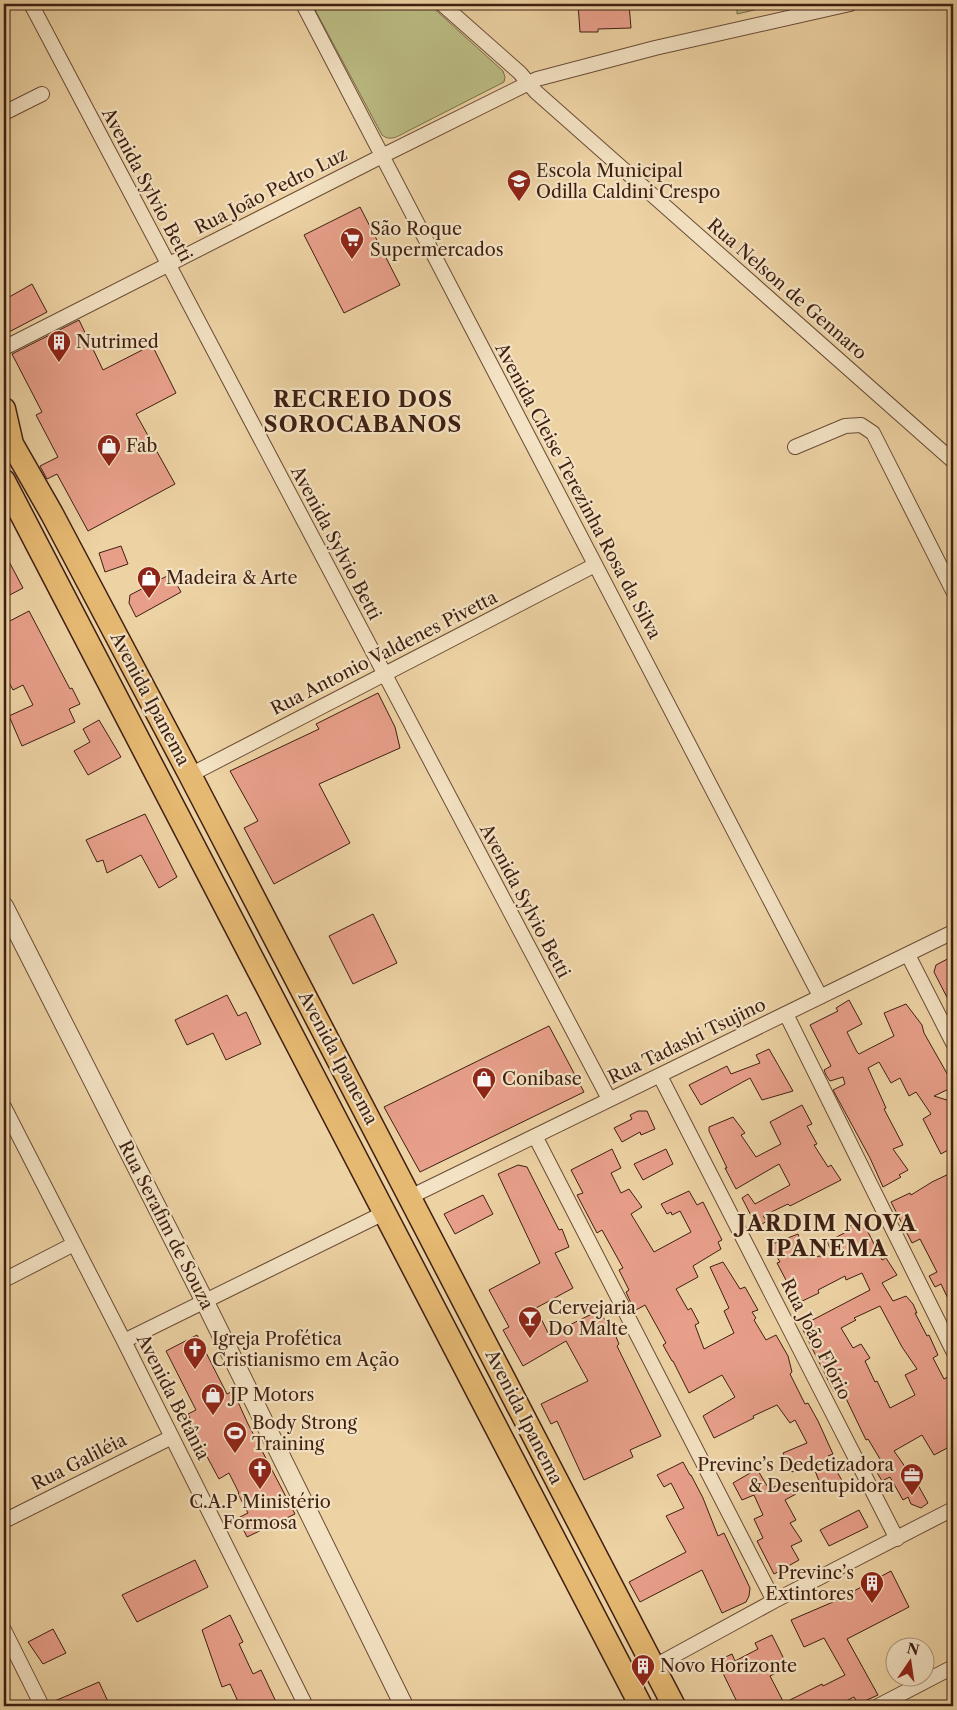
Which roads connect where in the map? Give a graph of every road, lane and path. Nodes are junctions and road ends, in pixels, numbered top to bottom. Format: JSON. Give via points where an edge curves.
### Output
{"nodes":[{"id":1,"x":31,"y":4,"type":"edge"},
{"id":2,"x":302,"y":4,"type":"edge"},
{"id":3,"x":442,"y":4,"type":"edge"},
{"id":4,"x":850,"y":4,"type":"edge"},
{"id":5,"x":528,"y":84,"type":"junction"},
{"id":6,"x":42,"y":94,"type":"dead end"},
{"id":7,"x":4,"y":113,"type":"edge"},
{"id":8,"x":382,"y":156,"type":"junction"},
{"id":9,"x":168,"y":264,"type":"junction"},
{"id":10,"x":4,"y":348,"type":"edge"},
{"id":11,"x":4,"y":409,"type":"edge"},
{"id":12,"x":795,"y":447,"type":"dead end"},
{"id":13,"x":953,"y":461,"type":"edge"},
{"id":14,"x":4,"y":481,"type":"edge"},
{"id":15,"x":595,"y":565,"type":"junction"},
{"id":16,"x":953,"y":591,"type":"edge"},
{"id":17,"x":384,"y":674,"type":"junction"},
{"id":18,"x":190,"y":775,"type":"junction"},
{"id":19,"x":4,"y":906,"type":"edge"},
{"id":20,"x":953,"y":932,"type":"edge"},
{"id":21,"x":908,"y":954,"type":"junction"},
{"id":22,"x":820,"y":996,"type":"junction"},
{"id":23,"x":786,"y":1014,"type":"junction"},
{"id":24,"x":953,"y":1043,"type":"edge"},
{"id":25,"x":660,"y":1076,"type":"junction"},
{"id":26,"x":609,"y":1099,"type":"junction"},
{"id":27,"x":4,"y":1107,"type":"edge"},
{"id":28,"x":535,"y":1136,"type":"junction"},
{"id":29,"x":410,"y":1197,"type":"junction"},
{"id":30,"x":384,"y":1213,"type":"junction"},
{"id":31,"x":74,"y":1244,"type":"junction"},
{"id":32,"x":4,"y":1280,"type":"edge"},
{"id":33,"x":204,"y":1300,"type":"junction"},
{"id":34,"x":124,"y":1341,"type":"junction"},
{"id":35,"x":953,"y":1351,"type":"edge"},
{"id":36,"x":172,"y":1437,"type":"junction"},
{"id":37,"x":953,"y":1509,"type":"edge"},
{"id":38,"x":4,"y":1522,"type":"edge"},
{"id":39,"x":897,"y":1539,"type":"junction"},
{"id":40,"x":774,"y":1601,"type":"junction"},
{"id":41,"x":4,"y":1630,"type":"edge"},
{"id":42,"x":653,"y":1667,"type":"junction"},
{"id":43,"x":953,"y":1667,"type":"edge"},
{"id":44,"x":42,"y":1706,"type":"edge"},
{"id":45,"x":306,"y":1706,"type":"edge"},
{"id":46,"x":404,"y":1706,"type":"edge"},
{"id":47,"x":641,"y":1706,"type":"edge"},
{"id":48,"x":674,"y":1706,"type":"edge"},
{"id":49,"x":878,"y":1706,"type":"edge"}],
"edges":[{"from":1,"to":9,"type":"street","name":"Avenida Sylvio Betti"},
{"from":2,"to":8,"type":"street","name":"Avenida Cleise Terezinha Rosa da Silva"},
{"from":3,"to":5,"type":"street","name":"Rua Nelson de Gennaro","via":[[520,73]]},
{"from":4,"to":5,"type":"street","name":"Rua João Pedro Luz","via":[[655,48]]},
{"from":5,"to":8,"type":"street","name":"Rua João Pedro Luz"},
{"from":5,"to":13,"type":"street","name":"Rua Nelson de Gennaro"},
{"from":6,"to":7,"type":"street"},
{"from":8,"to":9,"type":"street","name":"Rua João Pedro Luz"},
{"from":8,"to":15,"type":"street","name":"Avenida Cleise Terezinha Rosa da Silva"},
{"from":9,"to":10,"type":"street","name":"Rua João Pedro Luz"},
{"from":9,"to":17,"type":"street","name":"Avenida Sylvio Betti"},
{"from":11,"to":18,"type":"main road","name":"Avenida Ipanema","via":[[12,444]]},
{"from":12,"to":16,"type":"street","via":[[845,426],[861,426],[874,433]]},
{"from":14,"to":30,"type":"main road","name":"Avenida Ipanema"},
{"from":15,"to":17,"type":"street","name":"Rua Antonio Valdenes Pivetta"},
{"from":15,"to":22,"type":"street","name":"Avenida Cleise Terezinha Rosa da Silva"},
{"from":17,"to":18,"type":"street","name":"Rua Antonio Valdenes Pivetta"},
{"from":17,"to":26,"type":"street","name":"Avenida Sylvio Betti"},
{"from":18,"to":29,"type":"main road","name":"Avenida Ipanema"},
{"from":19,"to":33,"type":"street","name":"Rua Serafim de Souza"},
{"from":20,"to":21,"type":"street","name":"Rua Tadashi Tsujino"},
{"from":21,"to":22,"type":"street","name":"Rua Tadashi Tsujino"},
{"from":21,"to":24,"type":"street"},
{"from":22,"to":23,"type":"street","name":"Rua Tadashi Tsujino"},
{"from":23,"to":25,"type":"street","name":"Rua Tadashi Tsujino"},
{"from":23,"to":35,"type":"street"},
{"from":25,"to":26,"type":"street","name":"Rua Tadashi Tsujino"},
{"from":25,"to":39,"type":"street","name":"Rua João Flório"},
{"from":26,"to":28,"type":"street","name":"Rua Tadashi Tsujino"},
{"from":27,"to":31,"type":"street","name":"Avenida Betânia"},
{"from":28,"to":29,"type":"street","name":"Rua Tadashi Tsujino"},
{"from":28,"to":40,"type":"street"},
{"from":29,"to":42,"type":"main road","name":"Avenida Ipanema"},
{"from":30,"to":33,"type":"street"},
{"from":30,"to":47,"type":"main road","name":"Avenida Ipanema"},
{"from":31,"to":32,"type":"street"},
{"from":31,"to":34,"type":"street","name":"Avenida Betânia"},
{"from":33,"to":34,"type":"street"},
{"from":33,"to":46,"type":"street","name":"Rua Serafim de Souza"},
{"from":34,"to":36,"type":"street","name":"Avenida Betânia"},
{"from":36,"to":38,"type":"street","name":"Rua Galiléia"},
{"from":36,"to":45,"type":"street","name":"Avenida Betânia"},
{"from":37,"to":39,"type":"street"},
{"from":39,"to":40,"type":"street"},
{"from":40,"to":42,"type":"street"},
{"from":41,"to":44,"type":"street"},
{"from":42,"to":48,"type":"main road","name":"Avenida Ipanema"},
{"from":43,"to":49,"type":"street"}]}
